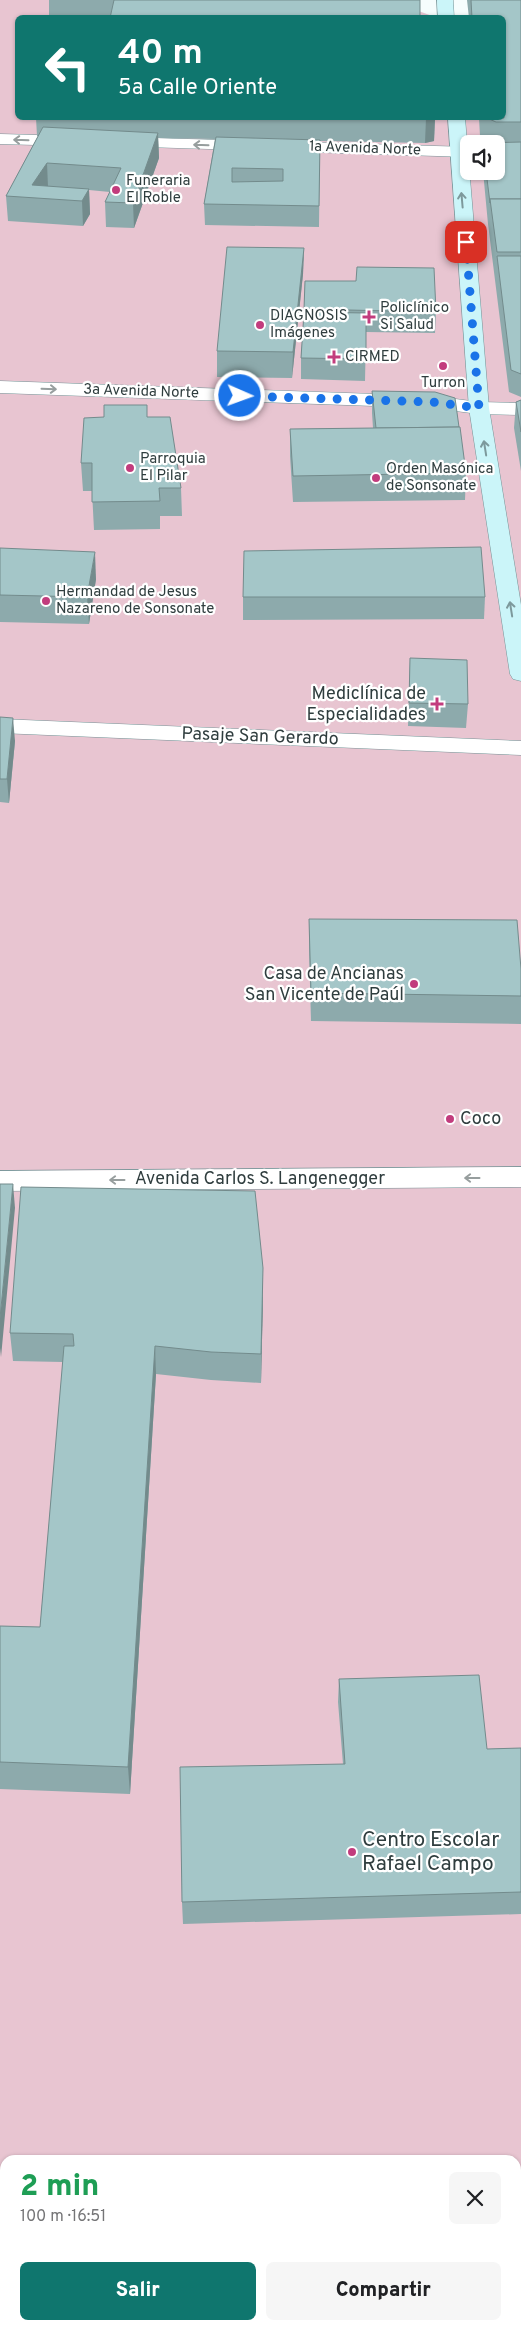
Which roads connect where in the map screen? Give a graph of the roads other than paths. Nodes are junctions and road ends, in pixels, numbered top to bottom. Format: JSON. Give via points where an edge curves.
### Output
{"nodes":[{"id":1,"x":445,"y":0,"type":"edge"},
{"id":2,"x":446,"y":15,"type":"edge"},
{"id":3,"x":456,"y":120,"type":"edge"},
{"id":4,"x":460,"y":135,"type":"edge"},
{"id":5,"x":0,"y":139,"type":"edge"},
{"id":6,"x":460,"y":152,"type":"edge"},
{"id":7,"x":466,"y":180,"type":"edge"},
{"id":8,"x":0,"y":387,"type":"edge"},
{"id":9,"x":479,"y":408,"type":"junction"},
{"id":10,"x":521,"y":409,"type":"edge"},
{"id":11,"x":521,"y":674,"type":"edge"},
{"id":12,"x":0,"y":726,"type":"edge"},
{"id":13,"x":521,"y":748,"type":"edge"},
{"id":14,"x":521,"y":1177,"type":"edge"},
{"id":15,"x":0,"y":1181,"type":"edge"}],
"edges":[{"from":1,"to":2,"type":"main road"},
{"from":3,"to":4,"type":"main road"},
{"from":6,"to":5,"type":"street","name":"1a Avenida Norte","one_way":true},
{"from":9,"to":7,"type":"main road","one_way":true},
{"from":8,"to":9,"type":"street","name":"3a Avenida Norte","one_way":true,"via":[[432,402]]},
{"from":9,"to":10,"type":"street","name":"3a Avenida Norte"},
{"from":11,"to":9,"type":"main road","one_way":true},
{"from":12,"to":13,"type":"street","name":"Pasaje San Gerardo"},
{"from":14,"to":15,"type":"street","name":"Avenida Carlos S. Langenegger","one_way":true}]}
